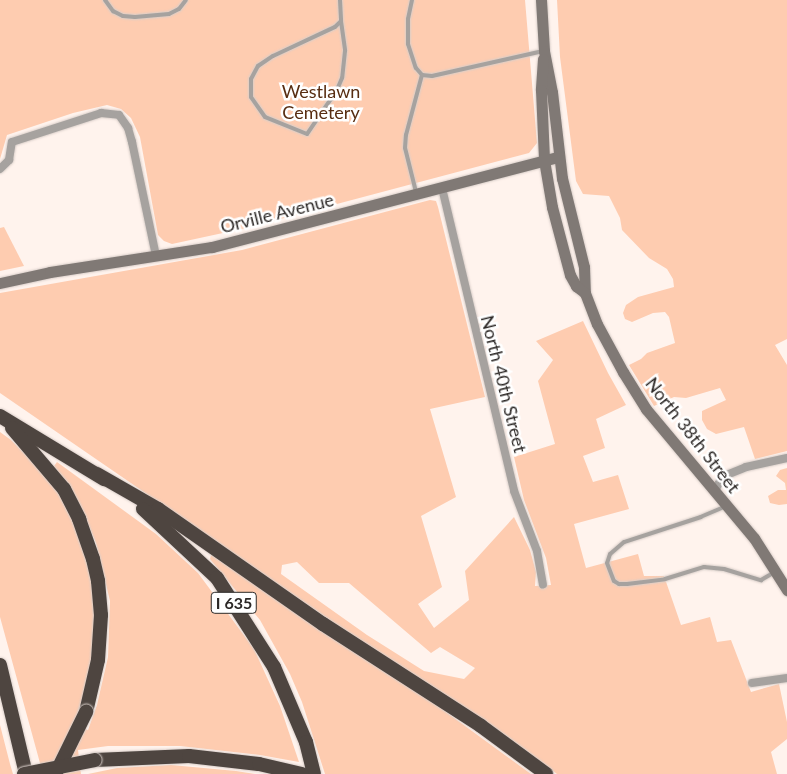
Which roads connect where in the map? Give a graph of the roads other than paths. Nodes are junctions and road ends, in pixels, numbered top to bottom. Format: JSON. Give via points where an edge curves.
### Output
{"nodes":[{"id":1,"x":105,"y":0,"type":"edge"},
{"id":2,"x":186,"y":0,"type":"edge"},
{"id":3,"x":340,"y":0,"type":"edge"},
{"id":4,"x":412,"y":0,"type":"edge"},
{"id":5,"x":542,"y":0,"type":"edge"},
{"id":6,"x":340,"y":21,"type":"junction"},
{"id":7,"x":544,"y":51,"type":"junction"},
{"id":8,"x":422,"y":74,"type":"junction"},
{"id":9,"x":558,"y":157,"type":"junction"},
{"id":10,"x":544,"y":160,"type":"junction"},
{"id":11,"x":0,"y":169,"type":"edge"},
{"id":12,"x":442,"y":188,"type":"junction"},
{"id":13,"x":416,"y":194,"type":"junction"},
{"id":14,"x":156,"y":256,"type":"junction"},
{"id":15,"x":0,"y":283,"type":"edge"},
{"id":16,"x":585,"y":293,"type":"junction"},
{"id":17,"x":1,"y":416,"type":"edge"},
{"id":18,"x":787,"y":458,"type":"edge"},
{"id":19,"x":97,"y":474,"type":"junction"},
{"id":20,"x":715,"y":490,"type":"junction"},
{"id":21,"x":727,"y":506,"type":"junction"},
{"id":22,"x":775,"y":572,"type":"junction"},
{"id":23,"x":543,"y":584,"type":"dead end"},
{"id":24,"x":787,"y":590,"type":"edge"},
{"id":25,"x":0,"y":665,"type":"edge"},
{"id":26,"x":787,"y":678,"type":"edge"},
{"id":27,"x":752,"y":683,"type":"dead end"},
{"id":28,"x":20,"y":753,"type":"junction"},
{"id":29,"x":25,"y":774,"type":"edge"},
{"id":30,"x":31,"y":774,"type":"edge"},
{"id":31,"x":55,"y":774,"type":"edge"},
{"id":32,"x":302,"y":774,"type":"edge"},
{"id":33,"x":314,"y":774,"type":"edge"},
{"id":34,"x":546,"y":774,"type":"edge"}],
"edges":[{"from":1,"to":2,"type":"lane","via":[[114,11],[134,17],[169,14]]},
{"from":3,"to":6,"type":"lane"},
{"from":4,"to":8,"type":"lane","via":[[408,44],[416,68]]},
{"from":5,"to":7,"type":"main road","name":"North 38th Street"},
{"from":6,"to":6,"type":"lane","via":[[345,51],[342,78],[307,134],[265,117],[251,97],[251,80],[258,66],[335,27]]},
{"from":7,"to":8,"type":"lane","via":[[432,76]]},
{"from":7,"to":9,"type":"main road","name":"North 38th Street","via":[[552,92]]},
{"from":7,"to":10,"type":"main road","name":"North 38th Street","via":[[541,82]]},
{"from":8,"to":13,"type":"lane","via":[[405,148]]},
{"from":9,"to":10,"type":"main road","name":"Orville Avenue"},
{"from":9,"to":16,"type":"main road","name":"North 38th Street","via":[[584,267]]},
{"from":10,"to":12,"type":"main road","name":"Orville Avenue"},
{"from":10,"to":16,"type":"main road","name":"North 38th Street","via":[[563,256],[576,286]]},
{"from":11,"to":14,"type":"street","via":[[9,160],[12,142],[101,113],[111,113],[123,119],[132,142]]},
{"from":12,"to":13,"type":"main road","name":"Orville Avenue"},
{"from":12,"to":23,"type":"street","name":"North 40th Street","via":[[514,490],[537,551]]},
{"from":13,"to":14,"type":"main road","name":"Orville Avenue","via":[[212,248]]},
{"from":14,"to":15,"type":"main road","name":"Orville Avenue"},
{"from":16,"to":20,"type":"main road","name":"North 38th Street","via":[[612,352],[646,410]]},
{"from":17,"to":19,"type":"highway","number":"I 635"},
{"from":17,"to":31,"type":"highway","bridge":true,"via":[[64,489],[79,519],[98,580],[101,615],[98,660],[86,712]]},
{"from":18,"to":20,"type":"street","via":[[729,474]]},
{"from":19,"to":33,"type":"highway","number":"I 635","via":[[152,515],[217,578],[274,667],[306,742]]},
{"from":19,"to":34,"type":"highway","via":[[158,509],[331,629],[481,726]]},
{"from":20,"to":21,"type":"main road","name":"North 38th Street"},
{"from":21,"to":22,"type":"main road","name":"North 38th Street","via":[[754,538]]},
{"from":21,"to":22,"type":"lane","via":[[624,542],[610,554],[608,572],[614,581],[627,584],[665,579],[704,567],[724,568],[761,580]]},
{"from":22,"to":24,"type":"main road","name":"North 38th Street"},
{"from":25,"to":28,"type":"highway"},
{"from":26,"to":27,"type":"street"},
{"from":28,"to":29,"type":"highway"},
{"from":28,"to":30,"type":"highway"},
{"from":29,"to":32,"type":"highway","bridge":true,"via":[[95,760],[189,756],[259,764]]}]}
